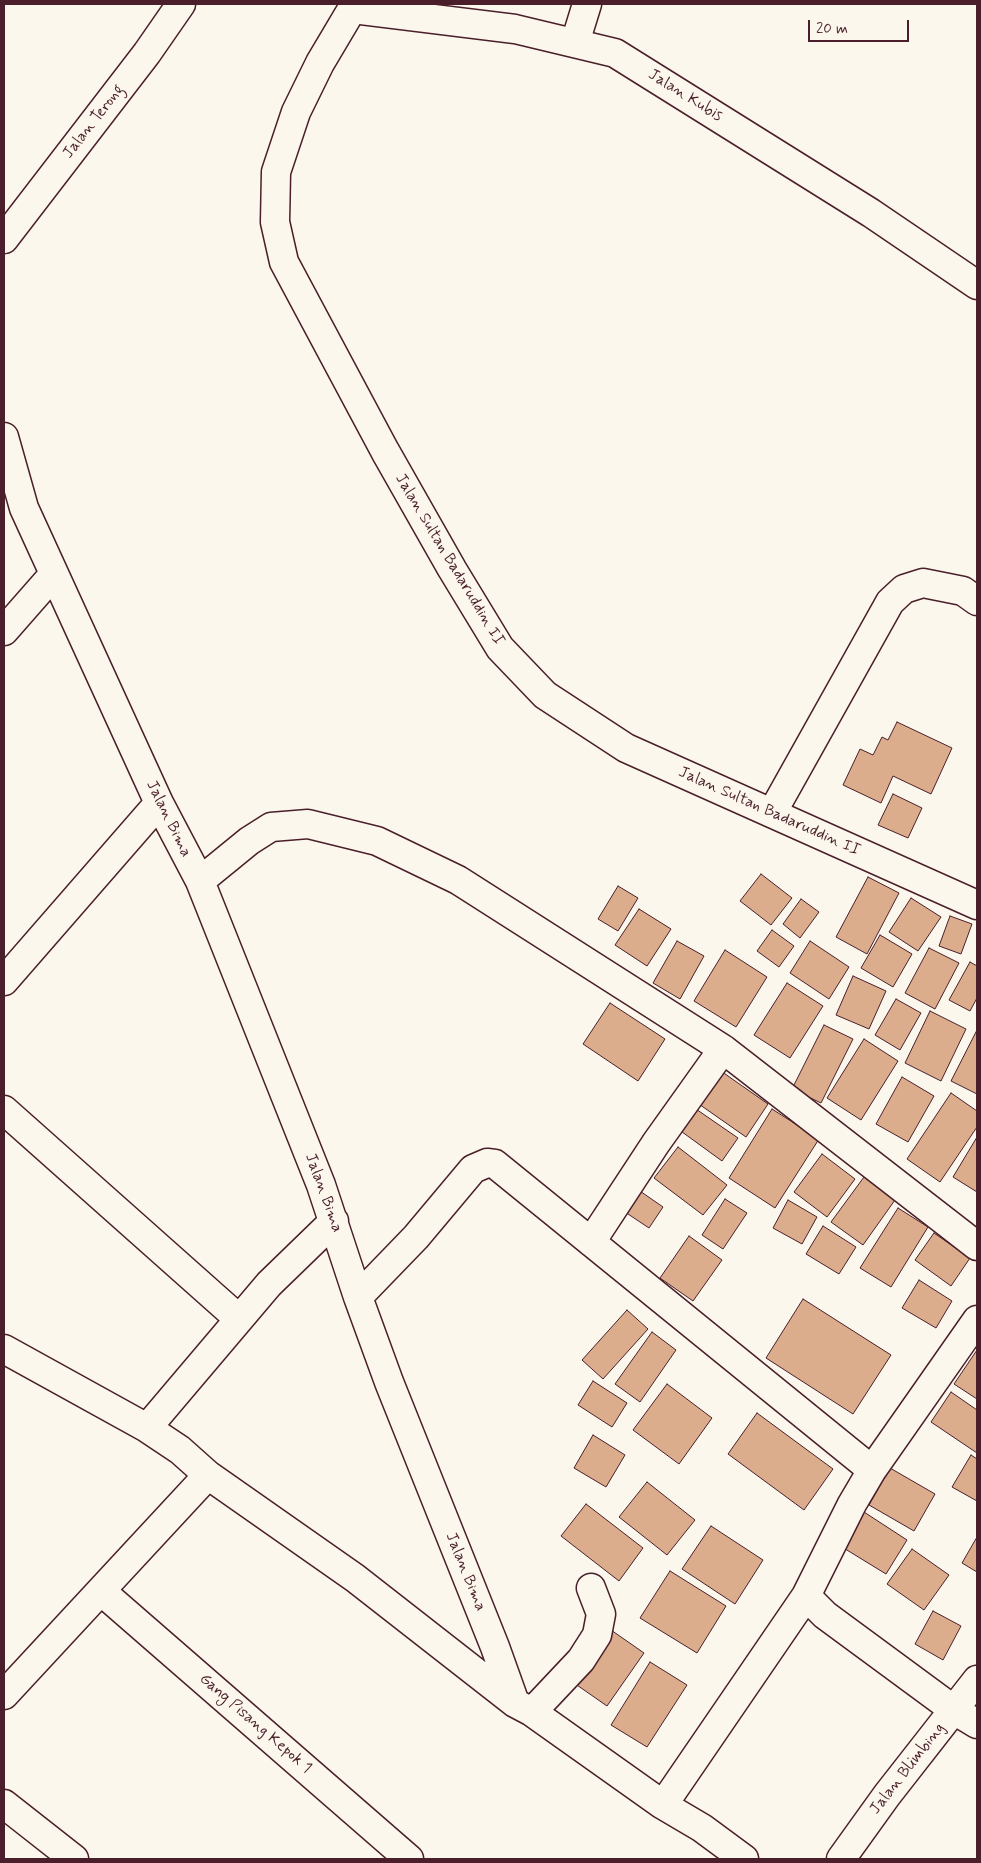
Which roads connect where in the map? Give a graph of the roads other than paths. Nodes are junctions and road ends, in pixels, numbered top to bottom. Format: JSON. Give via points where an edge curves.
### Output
{"nodes":[{"id":1,"x":181,"y":4,"type":"edge"},
{"id":2,"x":587,"y":4,"type":"edge"},
{"id":3,"x":354,"y":6,"type":"edge"},
{"id":4,"x":576,"y":43,"type":"junction"},
{"id":5,"x":4,"y":239,"type":"edge"},
{"id":6,"x":977,"y":285,"type":"edge"},
{"id":7,"x":4,"y":437,"type":"edge"},
{"id":8,"x":54,"y":574,"type":"junction"},
{"id":9,"x":977,"y":601,"type":"edge"},
{"id":10,"x":4,"y":631,"type":"edge"},
{"id":11,"x":159,"y":803,"type":"junction"},
{"id":12,"x":772,"y":813,"type":"junction"},
{"id":13,"x":200,"y":881,"type":"junction"},
{"id":14,"x":977,"y":905,"type":"edge"},
{"id":15,"x":4,"y":981,"type":"edge"},
{"id":16,"x":723,"y":1049,"type":"junction"},
{"id":17,"x":4,"y":1110,"type":"edge"},
{"id":18,"x":334,"y":1221,"type":"junction"},
{"id":19,"x":591,"y":1242,"type":"junction"},
{"id":20,"x":977,"y":1246,"type":"edge"},
{"id":21,"x":358,"y":1297,"type":"junction"},
{"id":22,"x":239,"y":1319,"type":"junction"},
{"id":23,"x":977,"y":1320,"type":"edge"},
{"id":24,"x":4,"y":1349,"type":"edge"},
{"id":25,"x":147,"y":1428,"type":"junction"},
{"id":26,"x":872,"y":1470,"type":"junction"},
{"id":27,"x":208,"y":1475,"type":"junction"},
{"id":28,"x":591,"y":1588,"type":"dead end"},
{"id":29,"x":100,"y":1591,"type":"junction"},
{"id":30,"x":806,"y":1596,"type":"junction"},
{"id":31,"x":977,"y":1680,"type":"edge"},
{"id":32,"x":4,"y":1695,"type":"edge"},
{"id":33,"x":523,"y":1708,"type":"junction"},
{"id":34,"x":954,"y":1710,"type":"junction"},
{"id":35,"x":977,"y":1724,"type":"edge"},
{"id":36,"x":4,"y":1804,"type":"edge"},
{"id":37,"x":663,"y":1805,"type":"junction"},
{"id":38,"x":702,"y":1828,"type":"junction"},
{"id":39,"x":74,"y":1859,"type":"edge"},
{"id":40,"x":409,"y":1859,"type":"edge"},
{"id":41,"x":708,"y":1859,"type":"edge"},
{"id":42,"x":744,"y":1859,"type":"edge"},
{"id":43,"x":841,"y":1859,"type":"edge"}],
"edges":[{"from":1,"to":5,"type":"street","name":"Jalan Terong","via":[[148,53]]},
{"from":2,"to":4,"type":"street"},
{"from":3,"to":4,"type":"street","name":"Jalan Kubis","via":[[515,29]]},
{"from":3,"to":12,"type":"street","name":"Jalan Sultan Badaruddin II","via":[[296,112],[276,172],[275,222],[284,262],[385,451],[500,648],[545,695],[626,748]]},
{"from":4,"to":6,"type":"street","name":"Jalan Kubis","via":[[615,53],[871,213]]},
{"from":7,"to":8,"type":"street","name":"Jalan Bima","via":[[24,508]]},
{"from":8,"to":10,"type":"street"},
{"from":8,"to":11,"type":"street","name":"Jalan Bima"},
{"from":9,"to":12,"type":"street","via":[[963,591],[923,583],[904,589],[890,602]]},
{"from":11,"to":13,"type":"street","name":"Jalan Bima"},
{"from":11,"to":15,"type":"street"},
{"from":12,"to":14,"type":"street","name":"Jalan Sultan Badaruddin II"},
{"from":13,"to":16,"type":"street","via":[[249,841],[271,828],[308,824],[378,841],[458,880]]},
{"from":13,"to":18,"type":"street","name":"Jalan Bima"},
{"from":16,"to":19,"type":"street"},
{"from":16,"to":20,"type":"street"},
{"from":17,"to":22,"type":"street"},
{"from":18,"to":21,"type":"street","name":"Jalan Bima"},
{"from":18,"to":22,"type":"street","via":[[269,1284]]},
{"from":19,"to":21,"type":"street","via":[[495,1164],[487,1163],[473,1169],[416,1237]]},
{"from":19,"to":26,"type":"street"},
{"from":21,"to":33,"type":"street","name":"Jalan Bima","via":[[495,1647]]},
{"from":22,"to":25,"type":"street"},
{"from":23,"to":26,"type":"street"},
{"from":24,"to":25,"type":"street"},
{"from":25,"to":27,"type":"street","via":[[180,1450]]},
{"from":26,"to":30,"type":"street"},
{"from":27,"to":29,"type":"street"},
{"from":27,"to":33,"type":"street","via":[[355,1578]]},
{"from":28,"to":33,"type":"street","via":[[601,1614],[597,1635],[581,1660]]},
{"from":29,"to":32,"type":"street"},
{"from":29,"to":40,"type":"street","name":"Gang Pisang Kepok 1"},
{"from":30,"to":34,"type":"street","via":[[825,1615]]},
{"from":30,"to":37,"type":"street"},
{"from":31,"to":34,"type":"street","name":"Jalan Blimbing"},
{"from":33,"to":37,"type":"street"},
{"from":34,"to":35,"type":"street"},
{"from":34,"to":43,"type":"street","name":"Jalan Blimbing","via":[[886,1795]]},
{"from":36,"to":39,"type":"street"},
{"from":37,"to":38,"type":"street"},
{"from":38,"to":41,"type":"street"},
{"from":38,"to":42,"type":"street"}]}
